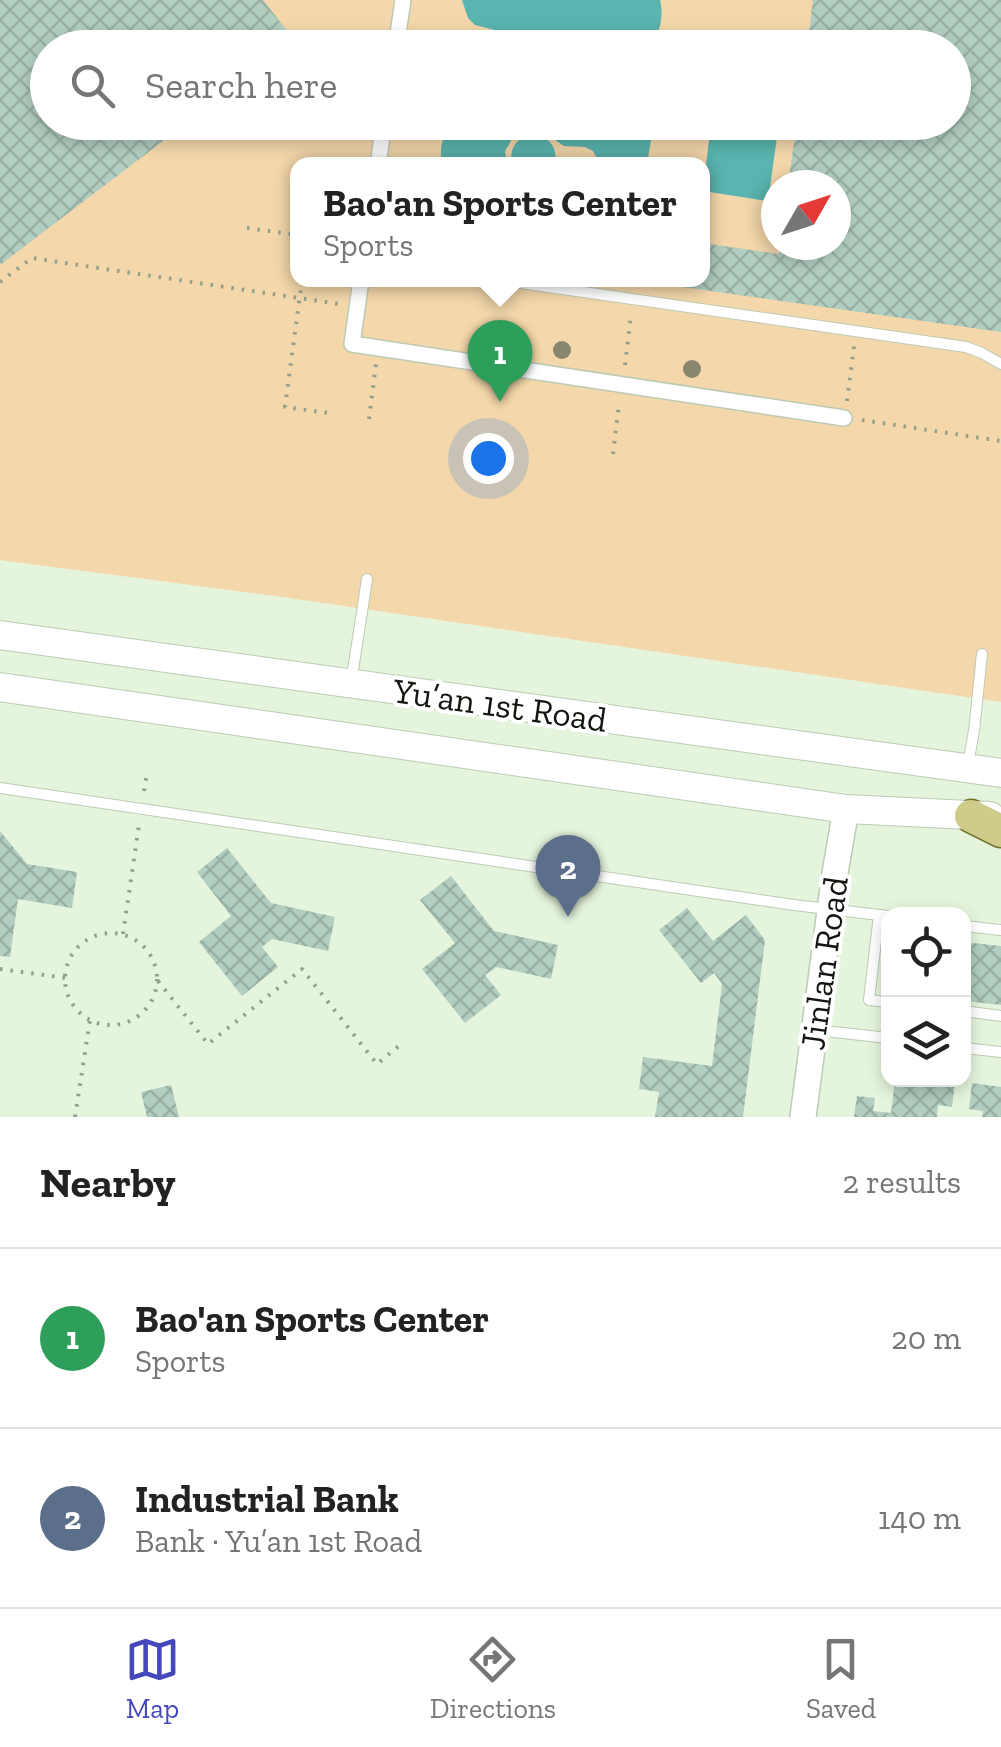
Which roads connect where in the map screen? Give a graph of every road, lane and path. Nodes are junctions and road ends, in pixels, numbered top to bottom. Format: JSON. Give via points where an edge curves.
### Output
{"nodes":[{"id":1,"x":402,"y":0,"type":"edge"},
{"id":2,"x":398,"y":30,"type":"edge"},
{"id":3,"x":247,"y":228,"type":"dead end"},
{"id":4,"x":290,"y":234,"type":"edge"},
{"id":5,"x":0,"y":282,"type":"edge"},
{"id":6,"x":301,"y":287,"type":"edge"},
{"id":7,"x":361,"y":287,"type":"edge"},
{"id":8,"x":549,"y":287,"type":"edge"},
{"id":9,"x":299,"y":299,"type":"junction"},
{"id":10,"x":634,"y":299,"type":"junction"},
{"id":11,"x":358,"y":307,"type":"junction"},
{"id":12,"x":856,"y":332,"type":"junction"},
{"id":13,"x":378,"y":347,"type":"junction"},
{"id":14,"x":1001,"y":364,"type":"edge"},
{"id":15,"x":622,"y":384,"type":"junction"},
{"id":16,"x":328,"y":413,"type":"dead end"},
{"id":17,"x":844,"y":418,"type":"junction"},
{"id":18,"x":369,"y":419,"type":"dead end"},
{"id":19,"x":1001,"y":441,"type":"edge"},
{"id":20,"x":613,"y":454,"type":"dead end"},
{"id":21,"x":367,"y":579,"type":"dead end"},
{"id":22,"x":0,"y":635,"type":"edge"},
{"id":23,"x":982,"y":654,"type":"dead end"},
{"id":24,"x":351,"y":684,"type":"junction"},
{"id":25,"x":0,"y":687,"type":"edge"},
{"id":26,"x":966,"y":770,"type":"junction"},
{"id":27,"x":147,"y":773,"type":"dead end"},
{"id":28,"x":1001,"y":773,"type":"edge"},
{"id":29,"x":0,"y":788,"type":"edge"},
{"id":30,"x":144,"y":791,"type":"dead end"},
{"id":31,"x":846,"y":809,"type":"junction"},
{"id":32,"x":986,"y":816,"type":"edge"},
{"id":33,"x":139,"y":827,"type":"dead end"},
{"id":34,"x":1001,"y":831,"type":"edge"},
{"id":35,"x":830,"y":909,"type":"junction"},
{"id":36,"x":881,"y":916,"type":"edge"},
{"id":37,"x":971,"y":927,"type":"edge"},
{"id":38,"x":1001,"y":930,"type":"edge"},
{"id":39,"x":122,"y":934,"type":"junction"},
{"id":40,"x":881,"y":934,"type":"edge"},
{"id":41,"x":0,"y":968,"type":"edge"},
{"id":42,"x":66,"y":978,"type":"junction"},
{"id":43,"x":158,"y":981,"type":"junction"},
{"id":44,"x":881,"y":1001,"type":"edge"},
{"id":45,"x":971,"y":1012,"type":"edge"},
{"id":46,"x":1001,"y":1016,"type":"edge"},
{"id":47,"x":90,"y":1020,"type":"junction"},
{"id":48,"x":815,"y":1030,"type":"junction"},
{"id":49,"x":881,"y":1037,"type":"edge"},
{"id":50,"x":400,"y":1045,"type":"dead end"},
{"id":51,"x":971,"y":1049,"type":"edge"},
{"id":52,"x":1001,"y":1052,"type":"edge"},
{"id":53,"x":75,"y":1117,"type":"edge"},
{"id":54,"x":802,"y":1117,"type":"edge"}],
"edges":[{"from":1,"to":2,"type":"street"},
{"from":3,"to":4,"type":"path"},
{"from":5,"to":9,"type":"path","via":[[32,258]]},
{"from":6,"to":9,"type":"path"},
{"from":7,"to":11,"type":"street"},
{"from":8,"to":10,"type":"lane"},
{"from":9,"to":11,"type":"path"},
{"from":9,"to":16,"type":"path","via":[[285,407]]},
{"from":10,"to":12,"type":"lane"},
{"from":10,"to":15,"type":"path"},
{"from":11,"to":13,"type":"street","via":[[352,344]]},
{"from":12,"to":14,"type":"lane","via":[[966,347]]},
{"from":12,"to":17,"type":"path"},
{"from":13,"to":15,"type":"street"},
{"from":13,"to":18,"type":"path"},
{"from":15,"to":17,"type":"street"},
{"from":15,"to":20,"type":"path"},
{"from":17,"to":19,"type":"path"},
{"from":21,"to":24,"type":"lane"},
{"from":22,"to":24,"type":"main road","name":"Yu’an 1st Road"},
{"from":23,"to":26,"type":"lane"},
{"from":24,"to":26,"type":"main road","name":"Yu’an 1st Road"},
{"from":25,"to":31,"type":"main road","name":"Yu’an 1st Road"},
{"from":26,"to":28,"type":"main road","name":"Yu’an 1st Road"},
{"from":27,"to":30,"type":"path"},
{"from":29,"to":35,"type":"lane"},
{"from":31,"to":32,"type":"main road","name":"Yu’an 1st Road"},
{"from":31,"to":35,"type":"street","name":"Jinlan Road"},
{"from":32,"to":34,"type":"main road"},
{"from":33,"to":39,"type":"path"},
{"from":35,"to":36,"type":"lane"},
{"from":35,"to":48,"type":"street","name":"Jinlan Road"},
{"from":37,"to":38,"type":"lane"},
{"from":39,"to":42,"type":"path","via":[[81,944]]},
{"from":39,"to":43,"type":"path","via":[[148,951]]},
{"from":40,"to":44,"type":"lane","via":[[870,1000]]},
{"from":41,"to":42,"type":"path"},
{"from":42,"to":47,"type":"path","via":[[70,999]]},
{"from":43,"to":47,"type":"path","via":[[147,1010],[135,1020]]},
{"from":43,"to":50,"type":"path","via":[[208,1044],[302,970],[377,1064]]},
{"from":45,"to":46,"type":"lane"},
{"from":47,"to":53,"type":"path"},
{"from":48,"to":49,"type":"lane"},
{"from":48,"to":54,"type":"street","name":"Jinlan Road"},
{"from":51,"to":52,"type":"lane"}]}
